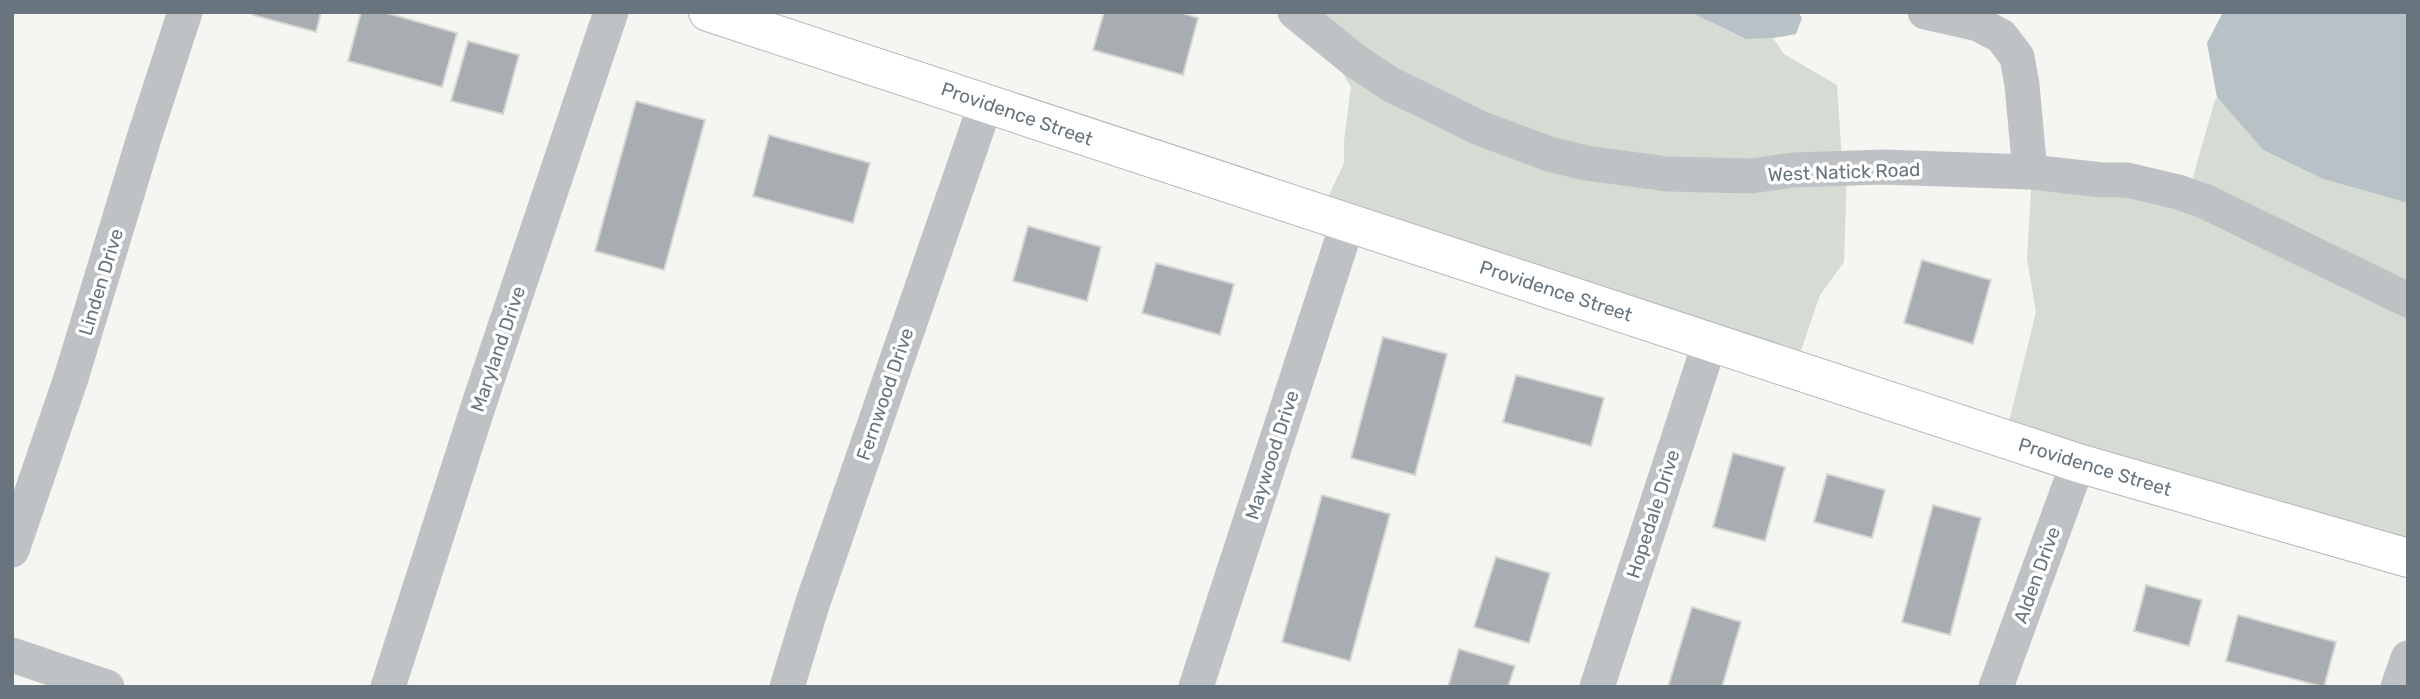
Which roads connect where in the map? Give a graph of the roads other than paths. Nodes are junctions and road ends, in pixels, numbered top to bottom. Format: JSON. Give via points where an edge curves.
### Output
{"nodes":[{"id":1,"x":185,"y":12,"type":"edge"},
{"id":2,"x":611,"y":12,"type":"edge"},
{"id":3,"x":708,"y":12,"type":"edge"},
{"id":4,"x":1295,"y":12,"type":"edge"},
{"id":5,"x":1925,"y":12,"type":"edge"},
{"id":6,"x":986,"y":103,"type":"junction"},
{"id":7,"x":2030,"y":172,"type":"junction"},
{"id":8,"x":1348,"y":222,"type":"junction"},
{"id":9,"x":2408,"y":300,"type":"edge"},
{"id":10,"x":1710,"y":342,"type":"junction"},
{"id":11,"x":2078,"y":463,"type":"junction"},
{"id":12,"x":12,"y":550,"type":"edge"},
{"id":13,"x":2408,"y":558,"type":"edge"},
{"id":14,"x":12,"y":655,"type":"edge"},
{"id":15,"x":2408,"y":658,"type":"edge"},
{"id":16,"x":107,"y":687,"type":"edge"},
{"id":17,"x":388,"y":687,"type":"edge"},
{"id":18,"x":787,"y":687,"type":"edge"},
{"id":19,"x":1196,"y":687,"type":"edge"},
{"id":20,"x":1597,"y":687,"type":"edge"},
{"id":21,"x":1996,"y":687,"type":"edge"},
{"id":22,"x":2399,"y":687,"type":"edge"}],
"edges":[{"from":1,"to":12,"type":"street","name":"Linden Drive","via":[[71,378]]},
{"from":2,"to":17,"type":"street","name":"Maryland Drive"},
{"from":3,"to":6,"type":"main road","name":"Providence Street"},
{"from":4,"to":7,"type":"street","name":"West Natick Road","via":[[1390,84],[1482,129],[1586,163],[1667,174],[1751,176],[1883,167]]},
{"from":5,"to":7,"type":"street","via":[[1978,24],[2001,36],[2017,57]]},
{"from":6,"to":8,"type":"main road","name":"Providence Street"},
{"from":6,"to":18,"type":"street","name":"Fernwood Drive"},
{"from":7,"to":9,"type":"street","name":"West Natick Road","via":[[2127,180],[2178,192]]},
{"from":8,"to":10,"type":"main road","name":"Providence Street"},
{"from":8,"to":19,"type":"street","name":"Maywood Drive"},
{"from":10,"to":11,"type":"main road","name":"Providence Street"},
{"from":10,"to":20,"type":"street","name":"Hopedale Drive"},
{"from":11,"to":13,"type":"main road","name":"Providence Street"},
{"from":11,"to":21,"type":"street","name":"Alden Drive"},
{"from":14,"to":16,"type":"street"},
{"from":15,"to":22,"type":"street"}]}
